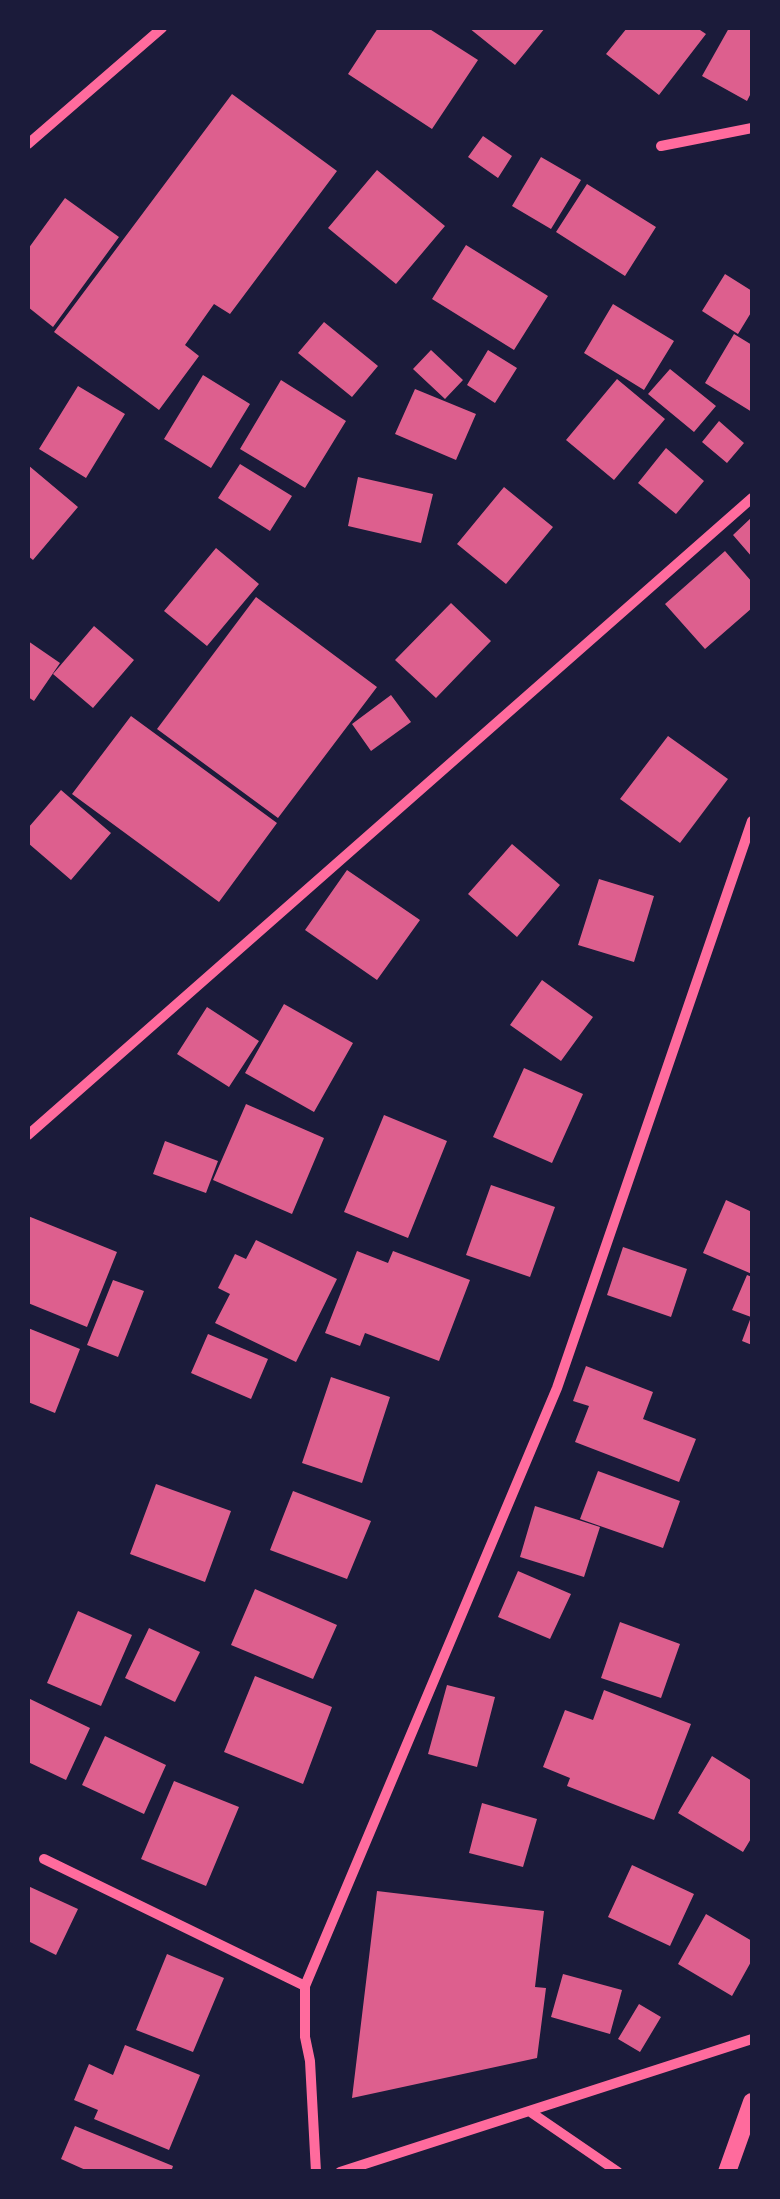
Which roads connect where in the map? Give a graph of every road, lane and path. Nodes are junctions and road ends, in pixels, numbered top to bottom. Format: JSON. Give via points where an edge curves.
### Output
{"nodes":[{"id":1,"x":162,"y":28,"type":"edge"},
{"id":2,"x":752,"y":128,"type":"edge"},
{"id":3,"x":28,"y":144,"type":"edge"},
{"id":4,"x":661,"y":146,"type":"dead end"},
{"id":5,"x":752,"y":498,"type":"edge"},
{"id":6,"x":752,"y":821,"type":"edge"},
{"id":7,"x":28,"y":1135,"type":"edge"},
{"id":8,"x":44,"y":1859,"type":"dead end"},
{"id":9,"x":305,"y":1986,"type":"junction"},
{"id":10,"x":752,"y":2039,"type":"edge"},
{"id":11,"x":752,"y":2102,"type":"edge"},
{"id":12,"x":529,"y":2111,"type":"junction"},
{"id":13,"x":316,"y":2172,"type":"edge"},
{"id":14,"x":340,"y":2172,"type":"edge"},
{"id":15,"x":618,"y":2172,"type":"edge"},
{"id":16,"x":727,"y":2172,"type":"edge"}],
"edges":[{"from":1,"to":3,"type":"street"},
{"from":2,"to":4,"type":"street"},
{"from":5,"to":7,"type":"street"},
{"from":6,"to":9,"type":"street","via":[[558,1388]]},
{"from":8,"to":9,"type":"street"},
{"from":9,"to":13,"type":"street"},
{"from":10,"to":12,"type":"street"},
{"from":11,"to":16,"type":"street"},
{"from":12,"to":14,"type":"street"},
{"from":12,"to":15,"type":"street"}]}
